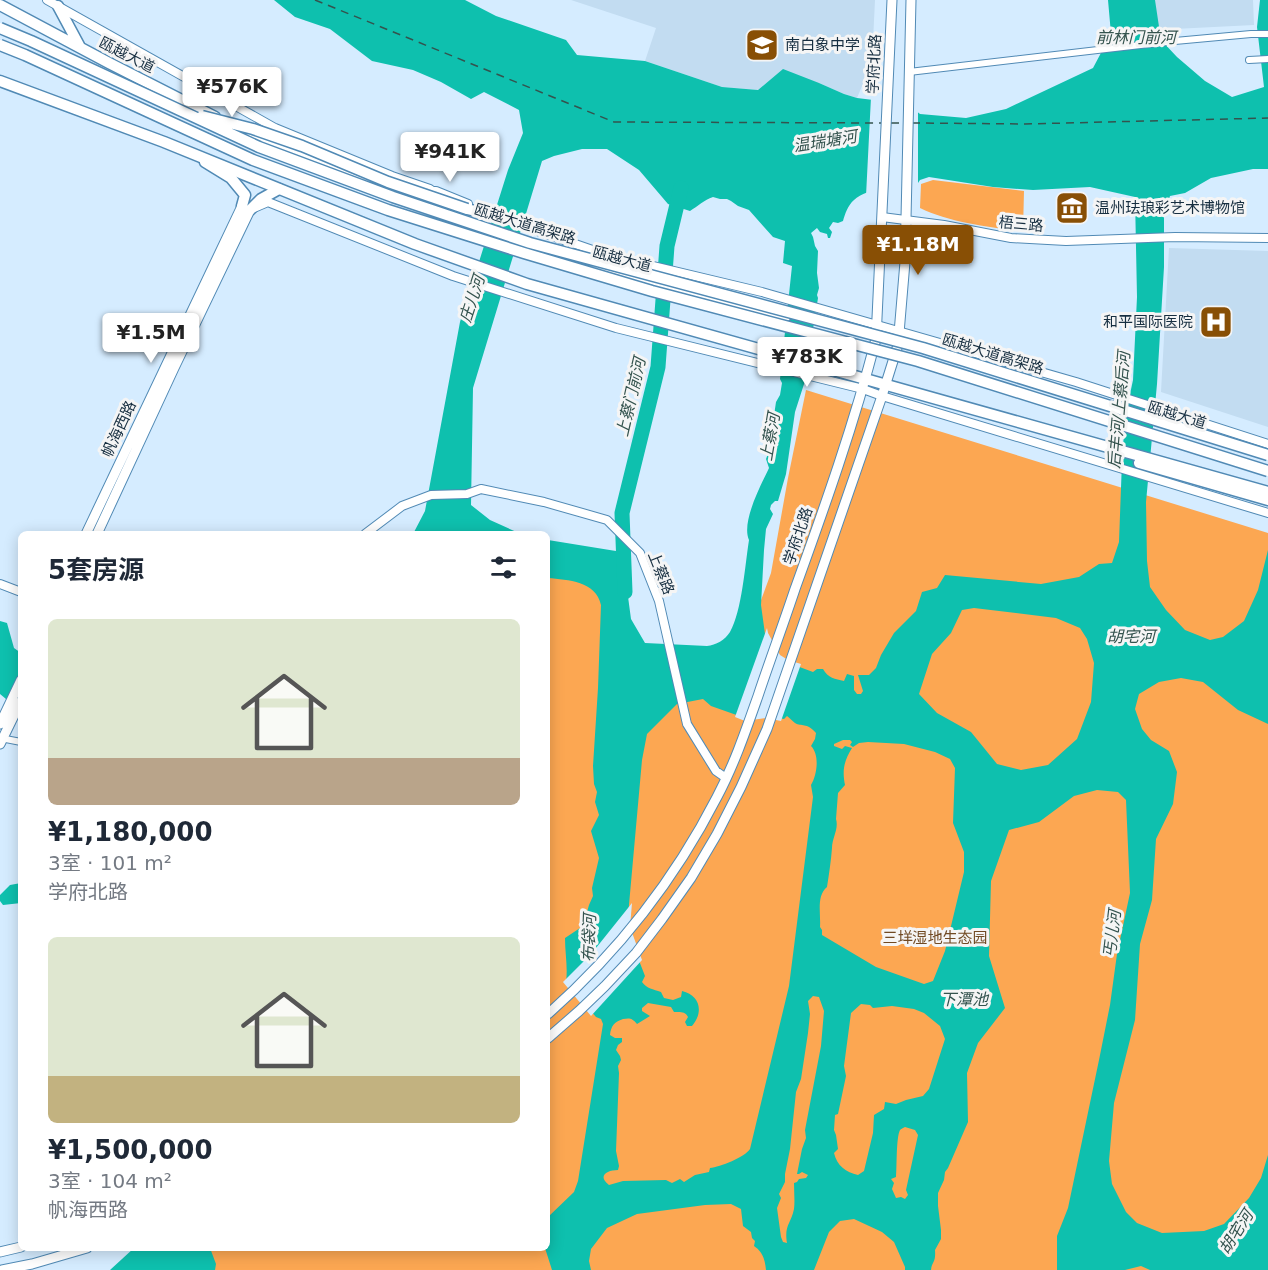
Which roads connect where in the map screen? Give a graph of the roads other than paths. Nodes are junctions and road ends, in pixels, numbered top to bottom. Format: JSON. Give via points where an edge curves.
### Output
{"nodes":[{"id":1,"x":47,"y":0,"type":"edge"},
{"id":2,"x":892,"y":0,"type":"edge"},
{"id":3,"x":911,"y":0,"type":"edge"},
{"id":4,"x":0,"y":5,"type":"edge"},
{"id":5,"x":58,"y":6,"type":"junction"},
{"id":6,"x":0,"y":28,"type":"edge"},
{"id":7,"x":1268,"y":34,"type":"edge"},
{"id":8,"x":0,"y":45,"type":"edge"},
{"id":9,"x":80,"y":48,"type":"junction"},
{"id":10,"x":1268,"y":59,"type":"edge"},
{"id":11,"x":1250,"y":60,"type":"dead end"},
{"id":12,"x":909,"y":72,"type":"junction"},
{"id":13,"x":0,"y":81,"type":"edge"},
{"id":14,"x":173,"y":108,"type":"junction"},
{"id":15,"x":164,"y":142,"type":"junction"},
{"id":16,"x":279,"y":189,"type":"junction"},
{"id":17,"x":396,"y":191,"type":"junction"},
{"id":18,"x":436,"y":191,"type":"junction"},
{"id":19,"x":246,"y":208,"type":"junction"},
{"id":20,"x":496,"y":216,"type":"junction"},
{"id":21,"x":882,"y":217,"type":"junction"},
{"id":22,"x":906,"y":220,"type":"junction"},
{"id":23,"x":1268,"y":238,"type":"edge"},
{"id":24,"x":877,"y":326,"type":"junction"},
{"id":25,"x":899,"y":332,"type":"junction"},
{"id":26,"x":876,"y":339,"type":"junction"},
{"id":27,"x":898,"y":345,"type":"junction"},
{"id":28,"x":864,"y":384,"type":"junction"},
{"id":29,"x":886,"y":385,"type":"junction"},
{"id":30,"x":882,"y":396,"type":"junction"},
{"id":31,"x":1268,"y":444,"type":"edge"},
{"id":32,"x":1112,"y":456,"type":"junction"},
{"id":33,"x":1268,"y":457,"type":"edge"},
{"id":34,"x":1268,"y":471,"type":"edge"},
{"id":35,"x":1263,"y":495,"type":"edge"},
{"id":36,"x":1267,"y":512,"type":"edge"},
{"id":37,"x":87,"y":531,"type":"edge"},
{"id":38,"x":98,"y":531,"type":"edge"},
{"id":39,"x":369,"y":531,"type":"edge"},
{"id":40,"x":0,"y":584,"type":"edge"},
{"id":41,"x":18,"y":591,"type":"edge"},
{"id":42,"x":18,"y":689,"type":"edge"},
{"id":43,"x":18,"y":704,"type":"edge"},
{"id":44,"x":10,"y":713,"type":"junction"},
{"id":45,"x":0,"y":724,"type":"edge"},
{"id":46,"x":1,"y":740,"type":"edge"},
{"id":47,"x":18,"y":742,"type":"edge"},
{"id":48,"x":726,"y":778,"type":"junction"},
{"id":49,"x":550,"y":1012,"type":"edge"},
{"id":50,"x":550,"y":1036,"type":"edge"},
{"id":51,"x":18,"y":1248,"type":"edge"},
{"id":52,"x":77,"y":1251,"type":"edge"},
{"id":53,"x":0,"y":1252,"type":"edge"},
{"id":54,"x":2,"y":1270,"type":"edge"}],
"edges":[{"from":1,"to":5,"type":"street"},
{"from":2,"to":21,"type":"main road","name":"学府北路"},
{"from":3,"to":12,"type":"main road"},
{"from":4,"to":9,"type":"main road","name":"瓯越大道"},
{"from":5,"to":9,"type":"main road"},
{"from":5,"to":18,"type":"street","via":[[275,128]]},
{"from":6,"to":14,"type":"main road","name":"瓯越大道高架路","bridge":true},
{"from":7,"to":12,"type":"street"},
{"from":8,"to":34,"type":"main road","name":"瓯越大道高架路","bridge":true,"via":[[253,160],[388,210],[652,291],[918,361]]},
{"from":9,"to":17,"type":"main road","name":"瓯越大道","via":[[294,152]]},
{"from":10,"to":11,"type":"street"},
{"from":12,"to":22,"type":"main road"},
{"from":13,"to":15,"type":"main road"},
{"from":14,"to":20,"type":"main road","bridge":true,"via":[[253,129],[388,182]]},
{"from":14,"to":33,"type":"main road","name":"瓯越大道高架路","bridge":true,"via":[[259,147],[531,243],[923,348]]},
{"from":15,"to":16,"type":"main road"},
{"from":15,"to":19,"type":"main road","via":[[231,178],[245,195]]},
{"from":16,"to":19,"type":"main road"},
{"from":16,"to":28,"type":"main road","via":[[513,279],[819,366]]},
{"from":17,"to":18,"type":"street"},
{"from":17,"to":26,"type":"main road","name":"瓯越大道","bridge":true,"via":[[562,258]]},
{"from":18,"to":20,"type":"street"},
{"from":19,"to":28,"type":"street","via":[[268,202],[453,276],[616,328]]},
{"from":19,"to":37,"type":"main road","name":"帆海西路"},
{"from":19,"to":38,"type":"main road","name":"帆海西路"},
{"from":20,"to":24,"type":"street","via":[[607,255],[762,292]]},
{"from":21,"to":22,"type":"street","name":"梧三路"},
{"from":21,"to":24,"type":"main road","name":"学府北路"},
{"from":22,"to":23,"type":"street","name":"梧三路","via":[[1011,238]]},
{"from":22,"to":25,"type":"main road"},
{"from":24,"to":25,"type":"street"},
{"from":24,"to":26,"type":"main road","name":"学府北路"},
{"from":25,"to":27,"type":"main road"},
{"from":25,"to":31,"type":"street","via":[[1076,382]]},
{"from":26,"to":27,"type":"main road","name":"瓯越大道"},
{"from":26,"to":28,"type":"main road","name":"学府北路"},
{"from":27,"to":29,"type":"main road"},
{"from":27,"to":33,"type":"main road","name":"瓯越大道","bridge":true},
{"from":28,"to":29,"type":"main road"},
{"from":28,"to":30,"type":"street"},
{"from":28,"to":48,"type":"main road","name":"学府北路"},
{"from":29,"to":30,"type":"main road"},
{"from":29,"to":32,"type":"main road"},
{"from":30,"to":32,"type":"street"},
{"from":30,"to":50,"type":"main road","via":[[767,729],[717,834],[691,878],[636,953]]},
{"from":32,"to":35,"type":"main road","via":[[1159,465]]},
{"from":32,"to":36,"type":"street","via":[[1158,479]]},
{"from":39,"to":48,"type":"street","name":"上蔡路","via":[[402,506],[432,495],[467,494],[481,489],[608,520],[640,553],[659,601],[687,724],[716,771]]},
{"from":40,"to":41,"type":"street"},
{"from":42,"to":44,"type":"main road"},
{"from":43,"to":44,"type":"main road"},
{"from":44,"to":45,"type":"main road"},
{"from":44,"to":46,"type":"main road"},
{"from":46,"to":47,"type":"street"},
{"from":48,"to":49,"type":"main road","name":"学府北路","via":[[694,838],[648,908],[598,966]]},
{"from":51,"to":53,"type":"main road"},
{"from":52,"to":54,"type":"main road"}]}
